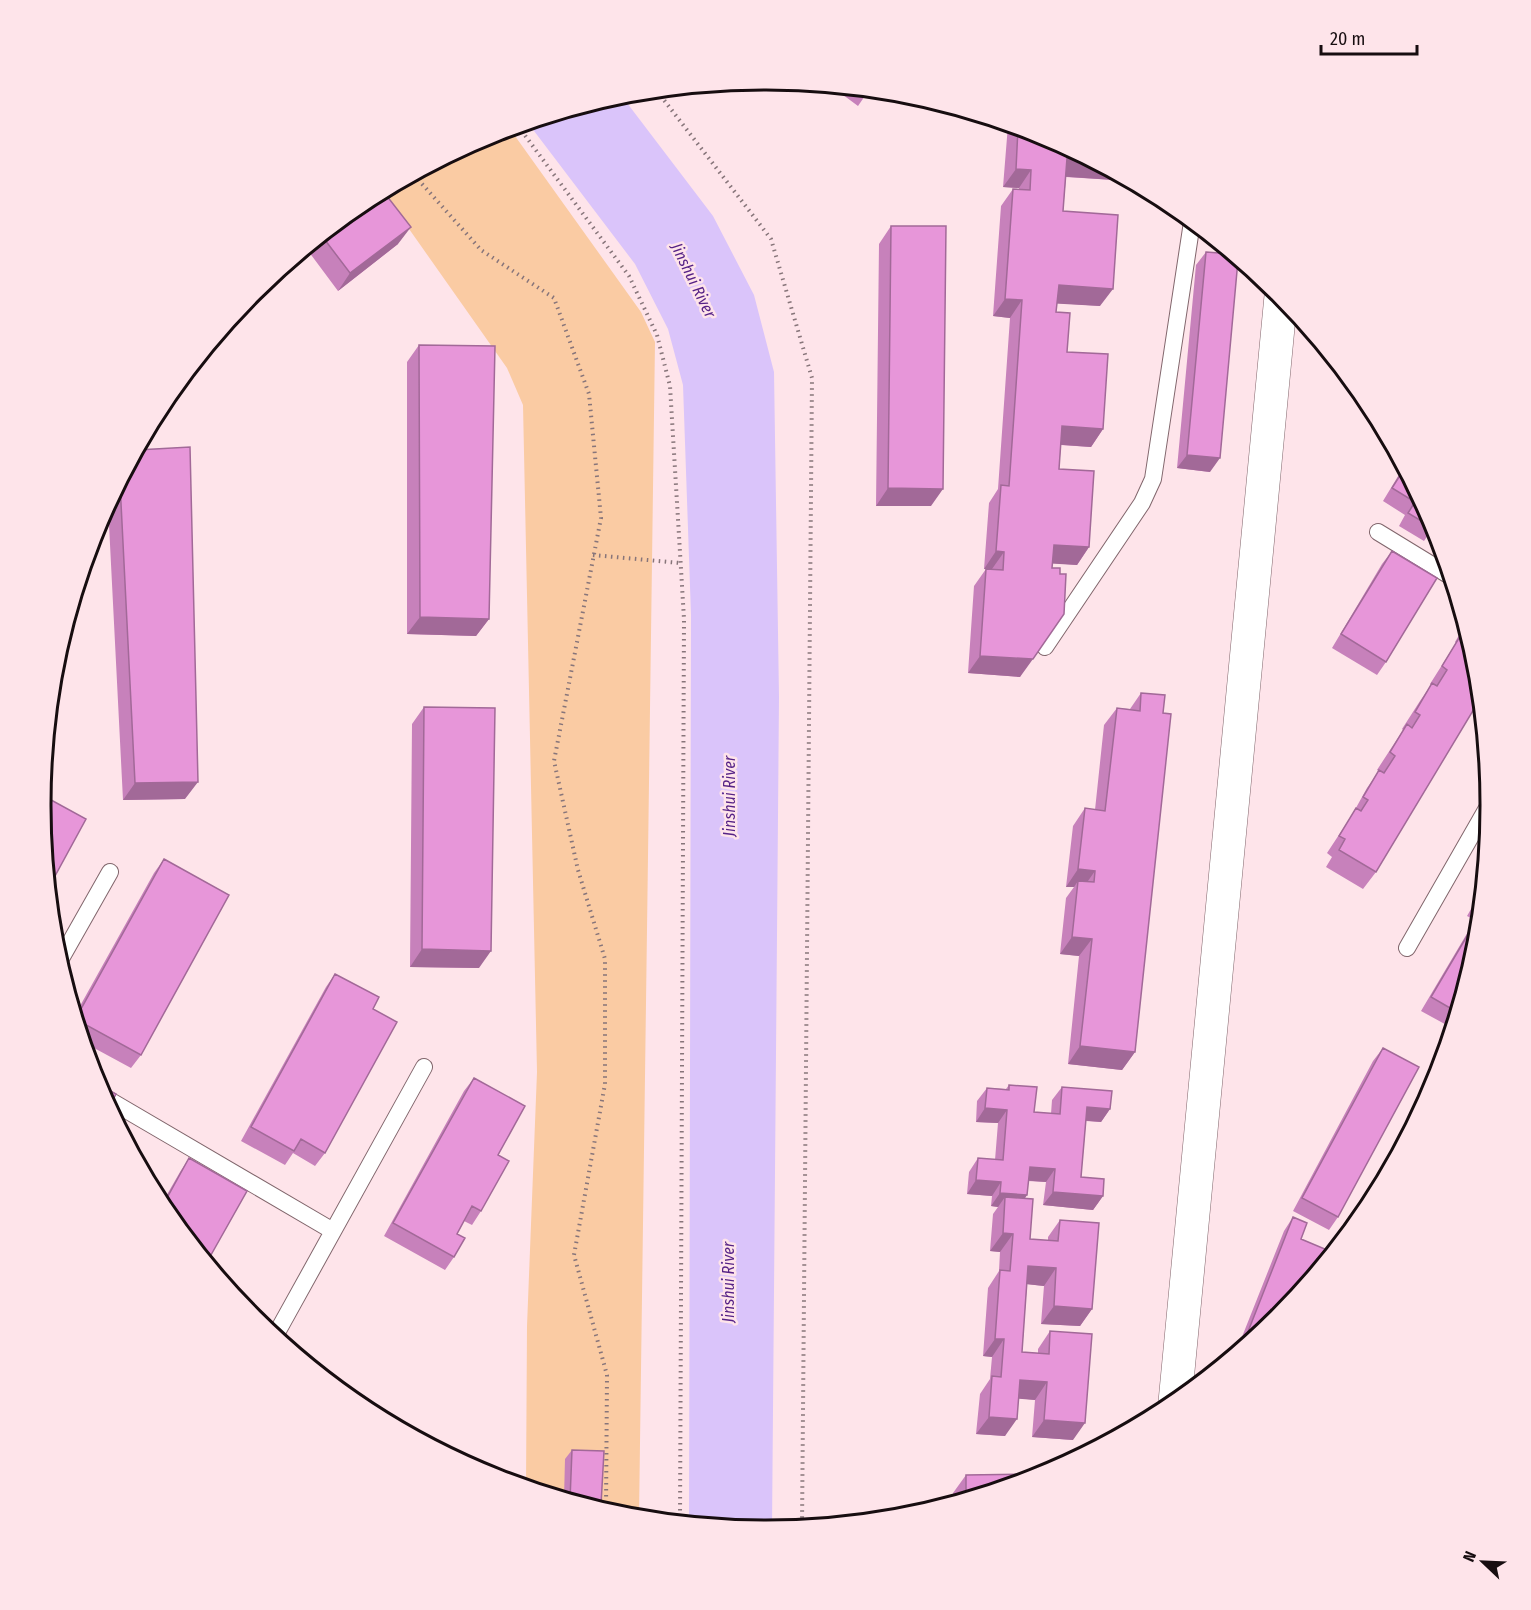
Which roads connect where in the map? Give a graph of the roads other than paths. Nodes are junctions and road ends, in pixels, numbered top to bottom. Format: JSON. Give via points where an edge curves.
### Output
{"nodes":[{"id":1,"x":1191,"y":231,"type":"edge"},
{"id":2,"x":1280,"y":309,"type":"edge"},
{"id":3,"x":1378,"y":532,"type":"dead end"},
{"id":4,"x":1440,"y":570,"type":"edge"},
{"id":5,"x":1045,"y":647,"type":"edge"},
{"id":6,"x":1479,"y":822,"type":"edge"},
{"id":7,"x":110,"y":872,"type":"dead end"},
{"id":8,"x":1407,"y":948,"type":"dead end"},
{"id":9,"x":66,"y":949,"type":"edge"},
{"id":10,"x":424,"y":1067,"type":"dead end"},
{"id":11,"x":118,"y":1105,"type":"edge"},
{"id":12,"x":333,"y":1231,"type":"junction"},
{"id":13,"x":279,"y":1328,"type":"edge"},
{"id":14,"x":1176,"y":1389,"type":"edge"}],
"edges":[{"from":1,"to":5,"type":"lane","via":[[1153,479],[1142,503]]},
{"from":2,"to":14,"type":"street"},
{"from":3,"to":4,"type":"lane"},
{"from":6,"to":8,"type":"lane"},
{"from":7,"to":9,"type":"lane"},
{"from":10,"to":12,"type":"lane"},
{"from":11,"to":12,"type":"lane"},
{"from":12,"to":13,"type":"lane"}]}
